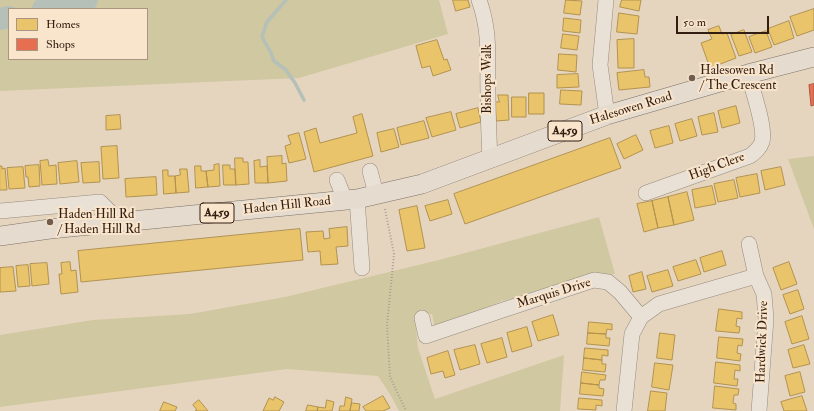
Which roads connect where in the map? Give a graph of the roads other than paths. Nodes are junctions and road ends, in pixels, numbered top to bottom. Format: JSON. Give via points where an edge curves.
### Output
{"nodes":[{"id":1,"x":479,"y":0,"type":"edge"},
{"id":2,"x":606,"y":0,"type":"edge"},
{"id":3,"x":814,"y":57,"type":"edge"},
{"id":4,"x":748,"y":74,"type":"junction"},
{"id":5,"x":607,"y":115,"type":"junction"},
{"id":6,"x":490,"y":159,"type":"junction"},
{"id":7,"x":370,"y":171,"type":"dead end"},
{"id":8,"x":337,"y":180,"type":"dead end"},
{"id":9,"x":646,"y":193,"type":"dead end"},
{"id":10,"x":379,"y":194,"type":"junction"},
{"id":11,"x":351,"y":200,"type":"junction"},
{"id":12,"x":0,"y":211,"type":"edge"},
{"id":13,"x":121,"y":222,"type":"junction"},
{"id":14,"x":0,"y":236,"type":"edge"},
{"id":15,"x":749,"y":244,"type":"dead end"},
{"id":16,"x":362,"y":268,"type":"dead end"},
{"id":17,"x":756,"y":276,"type":"junction"},
{"id":18,"x":641,"y":317,"type":"junction"},
{"id":19,"x":422,"y":318,"type":"dead end"},
{"id":20,"x":624,"y":411,"type":"edge"},
{"id":21,"x":760,"y":411,"type":"edge"}],
"edges":[{"from":1,"to":6,"type":"street","name":"Bishops Walk","via":[[485,14],[488,33]]},
{"from":2,"to":5,"type":"street","via":[[600,65]]},
{"from":3,"to":4,"type":"main road","name":"Halesowen Road","number":"A459"},
{"from":4,"to":5,"type":"main road","name":"Halesowen Road","number":"A459"},
{"from":4,"to":9,"type":"street","name":"High Clere","via":[[762,124],[762,143],[757,150],[750,156]]},
{"from":5,"to":6,"type":"main road","name":"Halesowen Road","number":"A459"},
{"from":6,"to":10,"type":"main road","name":"Halesowen Road","number":"A459","via":[[422,184]]},
{"from":7,"to":10,"type":"street"},
{"from":8,"to":11,"type":"street"},
{"from":10,"to":11,"type":"main road","name":"Haden Hill Road","number":"A459"},
{"from":11,"to":13,"type":"main road","name":"Haden Hill Road","number":"A459"},
{"from":11,"to":16,"type":"street"},
{"from":12,"to":13,"type":"street","via":[[100,202]]},
{"from":13,"to":14,"type":"main road","name":"Haden Hill Road","number":"A459"},
{"from":15,"to":17,"type":"street","name":"Hardwick Drive"},
{"from":17,"to":18,"type":"street","via":[[659,304]]},
{"from":17,"to":21,"type":"street","name":"Hardwick Drive","via":[[764,294],[766,319]]},
{"from":18,"to":19,"type":"street","name":"Marquis Drive","via":[[608,282],[594,280],[426,336]]},
{"from":18,"to":20,"type":"street","via":[[632,334]]}]}
